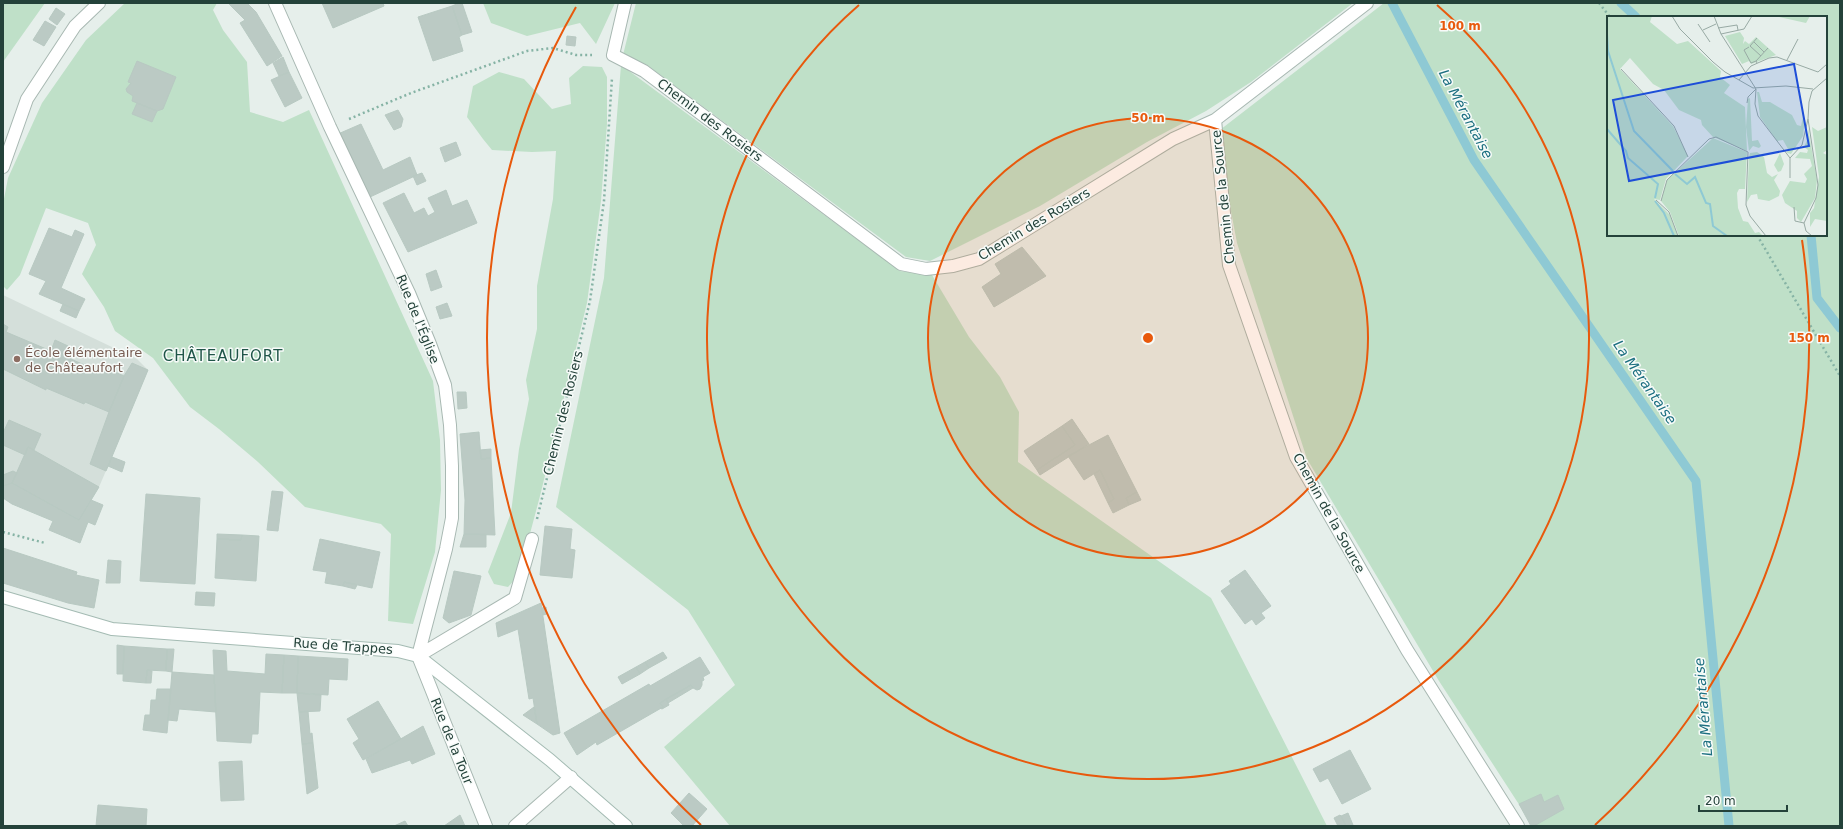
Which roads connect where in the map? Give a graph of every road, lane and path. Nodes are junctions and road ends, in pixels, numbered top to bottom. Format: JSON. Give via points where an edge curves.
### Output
{"nodes":[{"id":1,"x":99,"y":3,"type":"edge"},
{"id":2,"x":275,"y":3,"type":"edge"},
{"id":3,"x":625,"y":3,"type":"edge"},
{"id":4,"x":1367,"y":3,"type":"edge"},
{"id":5,"x":1599,"y":3,"type":"edge"},
{"id":6,"x":1609,"y":16,"type":"edge"},
{"id":7,"x":613,"y":55,"type":"junction"},
{"id":8,"x":1215,"y":120,"type":"junction"},
{"id":9,"x":330,"y":127,"type":"junction"},
{"id":10,"x":3,"y":166,"type":"edge"},
{"id":11,"x":1758,"y":236,"type":"edge"},
{"id":12,"x":1840,"y":376,"type":"edge"},
{"id":13,"x":3,"y":532,"type":"edge"},
{"id":14,"x":532,"y":539,"type":"joint"},
{"id":15,"x":45,"y":542,"type":"dead end"},
{"id":16,"x":3,"y":597,"type":"edge"},
{"id":17,"x":418,"y":656,"type":"junction"},
{"id":18,"x":571,"y":778,"type":"junction"},
{"id":19,"x":486,"y":826,"type":"edge"},
{"id":20,"x":515,"y":826,"type":"edge"},
{"id":21,"x":626,"y":826,"type":"edge"},
{"id":22,"x":1518,"y":826,"type":"edge"}],
"edges":[{"from":1,"to":10,"type":"street","via":[[75,26],[27,99]]},
{"from":2,"to":9,"type":"street","name":"Rue de l'Église"},
{"from":3,"to":7,"type":"street"},
{"from":4,"to":8,"type":"street","name":"Chemin des Rosiers"},
{"from":5,"to":6,"type":"path"},
{"from":7,"to":8,"type":"street","name":"Chemin des Rosiers","via":[[644,71],[901,264],[926,269],[953,266],[979,259],[1172,139]]},
{"from":7,"to":9,"type":"path","via":[[576,55],[553,48],[528,51],[411,93]]},
{"from":7,"to":14,"type":"path","name":"Chemin des Rosiers","via":[[604,201],[590,300]]},
{"from":8,"to":22,"type":"street","name":"Chemin de la Source","via":[[1229,265],[1296,457],[1408,650]]},
{"from":9,"to":17,"type":"street","name":"Rue de l'Église","via":[[409,293],[445,385],[450,425],[452,518]]},
{"from":11,"to":12,"type":"path"},
{"from":13,"to":15,"type":"path"},
{"from":14,"to":17,"type":"street","via":[[515,598]]},
{"from":16,"to":17,"type":"street","name":"Rue de Trappes","via":[[112,628],[398,650]]},
{"from":17,"to":18,"type":"street","name":"Rue de Trappes"},
{"from":17,"to":19,"type":"street","name":"Rue de la Tour"},
{"from":18,"to":20,"type":"street"},
{"from":18,"to":21,"type":"street","name":"Rue de Trappes"}]}
